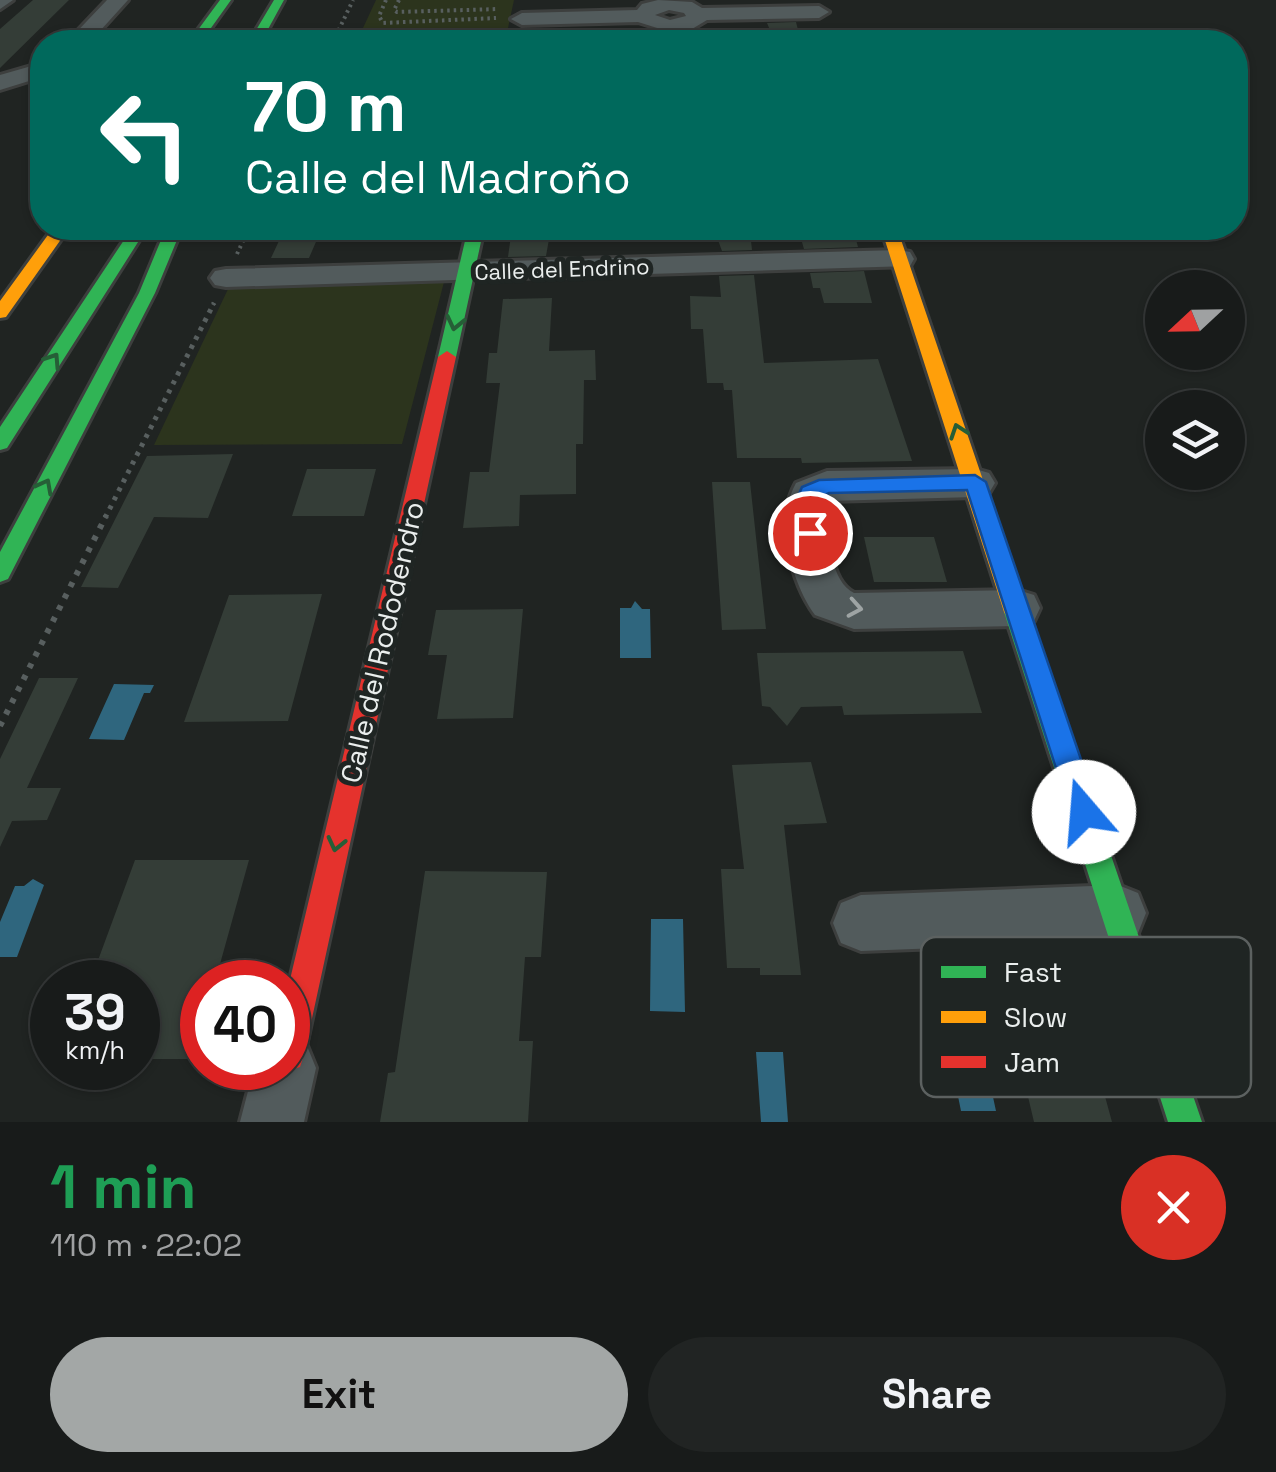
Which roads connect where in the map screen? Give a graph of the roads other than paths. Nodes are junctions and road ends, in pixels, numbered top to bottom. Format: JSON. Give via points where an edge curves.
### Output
{"nodes":[{"id":1,"x":118,"y":0,"type":"edge"},
{"id":2,"x":226,"y":0,"type":"edge"},
{"id":3,"x":279,"y":0,"type":"edge"},
{"id":4,"x":524,"y":9,"type":"edge"},
{"id":5,"x":819,"y":13,"type":"edge"},
{"id":6,"x":670,"y":18,"type":"edge"},
{"id":7,"x":89,"y":30,"type":"edge"},
{"id":8,"x":204,"y":30,"type":"edge"},
{"id":9,"x":262,"y":30,"type":"edge"},
{"id":10,"x":30,"y":74,"type":"edge"},
{"id":11,"x":0,"y":84,"type":"edge"},
{"id":12,"x":52,"y":240,"type":"edge"},
{"id":13,"x":132,"y":240,"type":"edge"},
{"id":14,"x":169,"y":240,"type":"edge"},
{"id":15,"x":473,"y":240,"type":"edge"},
{"id":16,"x":683,"y":240,"type":"edge"},
{"id":17,"x":893,"y":240,"type":"edge"},
{"id":18,"x":899,"y":259,"type":"junction"},
{"id":19,"x":684,"y":265,"type":"junction"},
{"id":20,"x":466,"y":273,"type":"junction"},
{"id":21,"x":226,"y":278,"type":"road end"},
{"id":22,"x":0,"y":314,"type":"edge"},
{"id":23,"x":0,"y":442,"type":"edge"},
{"id":24,"x":975,"y":482,"type":"junction"},
{"id":25,"x":0,"y":573,"type":"edge"},
{"id":26,"x":1018,"y":608,"type":"junction"},
{"id":27,"x":1118,"y":913,"type":"junction"},
{"id":28,"x":861,"y":922,"type":"dead end"},
{"id":29,"x":1126,"y":937,"type":"edge"},
{"id":30,"x":310,"y":960,"type":"edge"},
{"id":31,"x":280,"y":1090,"type":"edge"},
{"id":32,"x":1178,"y":1097,"type":"edge"},
{"id":33,"x":272,"y":1122,"type":"edge"},
{"id":34,"x":1186,"y":1122,"type":"edge"}],
"edges":[{"from":1,"to":7,"type":"street"},
{"from":2,"to":8,"type":"main road"},
{"from":3,"to":9,"type":"main road"},
{"from":4,"to":6,"type":"street","via":[[643,16],[652,23]]},
{"from":5,"to":6,"type":"street"},
{"from":10,"to":11,"type":"street"},
{"from":12,"to":22,"type":"main road"},
{"from":23,"to":13,"type":"main road","one_way":true},
{"from":25,"to":14,"type":"main road","one_way":true},
{"from":15,"to":20,"type":"main road","name":"Calle del Rododendro"},
{"from":16,"to":19,"type":"street"},
{"from":17,"to":18,"type":"main road"},
{"from":18,"to":19,"type":"street","name":"Calle del Endrino"},
{"from":24,"to":18,"type":"main road","one_way":true},
{"from":19,"to":20,"type":"street","name":"Calle del Endrino"},
{"from":20,"to":21,"type":"street","name":"Calle del Endrino"},
{"from":20,"to":30,"type":"main road","name":"Calle del Rododendro","one_way":true},
{"from":24,"to":26,"type":"main road"},
{"from":24,"to":26,"type":"street","one_way":true,"via":[[826,485],[810,493],[805,506],[820,587],[832,603],[854,611]]},
{"from":26,"to":27,"type":"main road"},
{"from":27,"to":28,"type":"street"},
{"from":27,"to":29,"type":"main road"},
{"from":31,"to":33,"type":"street"},
{"from":32,"to":34,"type":"main road"}]}
